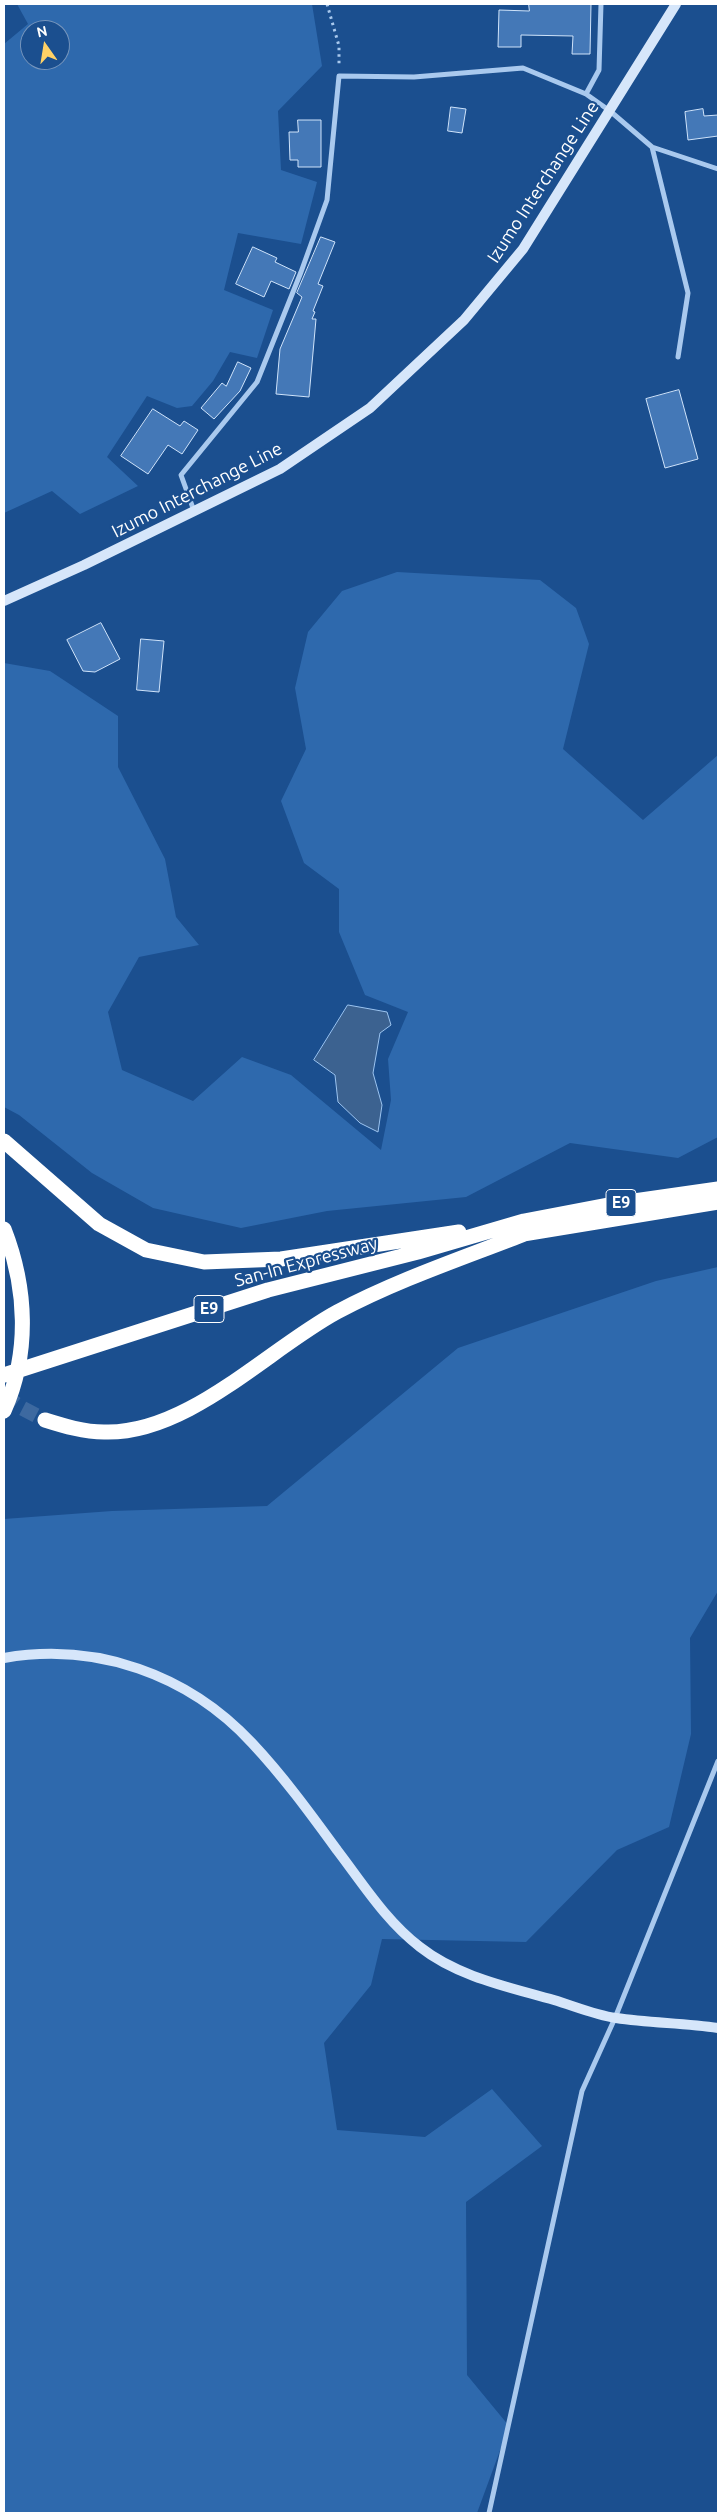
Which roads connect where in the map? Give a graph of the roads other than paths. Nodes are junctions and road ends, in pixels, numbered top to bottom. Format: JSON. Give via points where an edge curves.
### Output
{"nodes":[{"id":1,"x":601,"y":4,"type":"edge"},
{"id":2,"x":676,"y":4,"type":"edge"},
{"id":3,"x":586,"y":94,"type":"junction"},
{"id":4,"x":610,"y":111,"type":"junction"},
{"id":5,"x":652,"y":147,"type":"junction"},
{"id":6,"x":718,"y":169,"type":"edge"},
{"id":7,"x":678,"y":357,"type":"dead end"},
{"id":8,"x":194,"y":512,"type":"junction"},
{"id":9,"x":4,"y":601,"type":"edge"},
{"id":10,"x":4,"y":1140,"type":"edge"},
{"id":11,"x":718,"y":1189,"type":"edge"},
{"id":12,"x":718,"y":1202,"type":"edge"},
{"id":13,"x":525,"y":1227,"type":"junction"},
{"id":14,"x":4,"y":1230,"type":"edge"},
{"id":15,"x":4,"y":1376,"type":"edge"},
{"id":16,"x":4,"y":1411,"type":"edge"},
{"id":17,"x":45,"y":1420,"type":"tunnel mouth"},
{"id":18,"x":4,"y":1658,"type":"edge"},
{"id":19,"x":718,"y":1761,"type":"edge"},
{"id":20,"x":615,"y":2018,"type":"junction"},
{"id":21,"x":714,"y":2027,"type":"edge"},
{"id":22,"x":490,"y":2513,"type":"edge"}],
"edges":[{"from":1,"to":3,"type":"street","via":[[599,70]]},
{"from":2,"to":4,"type":"main road","name":"Izumo Interchange Line"},
{"from":3,"to":4,"type":"street"},
{"from":3,"to":8,"type":"street","via":[[523,68],[414,77],[339,76],[327,200],[257,382],[182,475]]},
{"from":4,"to":5,"type":"street"},
{"from":4,"to":8,"type":"main road","name":"Izumo Interchange Line","via":[[523,249],[464,320],[370,408],[280,469]]},
{"from":5,"to":6,"type":"street"},
{"from":5,"to":7,"type":"street","via":[[688,294]]},
{"from":8,"to":9,"type":"main road","name":"Izumo Interchange Line"},
{"from":10,"to":13,"type":"highway","via":[[99,1224],[146,1250],[204,1262],[281,1259]]},
{"from":11,"to":13,"type":"highway","name":"San-In Expressway","number":"E9","via":[[613,1204]]},
{"from":12,"to":13,"type":"highway","name":"San-In Expressway","number":"E9"},
{"from":13,"to":15,"type":"highway","name":"San-In Expressway","number":"E9","via":[[268,1290]]},
{"from":13,"to":17,"type":"highway","via":[[376,1292],[304,1332],[205,1400],[160,1422],[132,1430],[104,1432]]},
{"from":14,"to":16,"type":"highway","via":[[22,1294],[23,1329],[20,1360]]},
{"from":18,"to":20,"type":"main road","via":[[34,1653],[84,1655],[137,1667],[179,1685],[250,1741],[282,1776],[391,1922],[420,1948],[481,1978]]},
{"from":19,"to":20,"type":"street"},
{"from":20,"to":21,"type":"main road"},
{"from":20,"to":22,"type":"street","via":[[582,2091]]}]}
